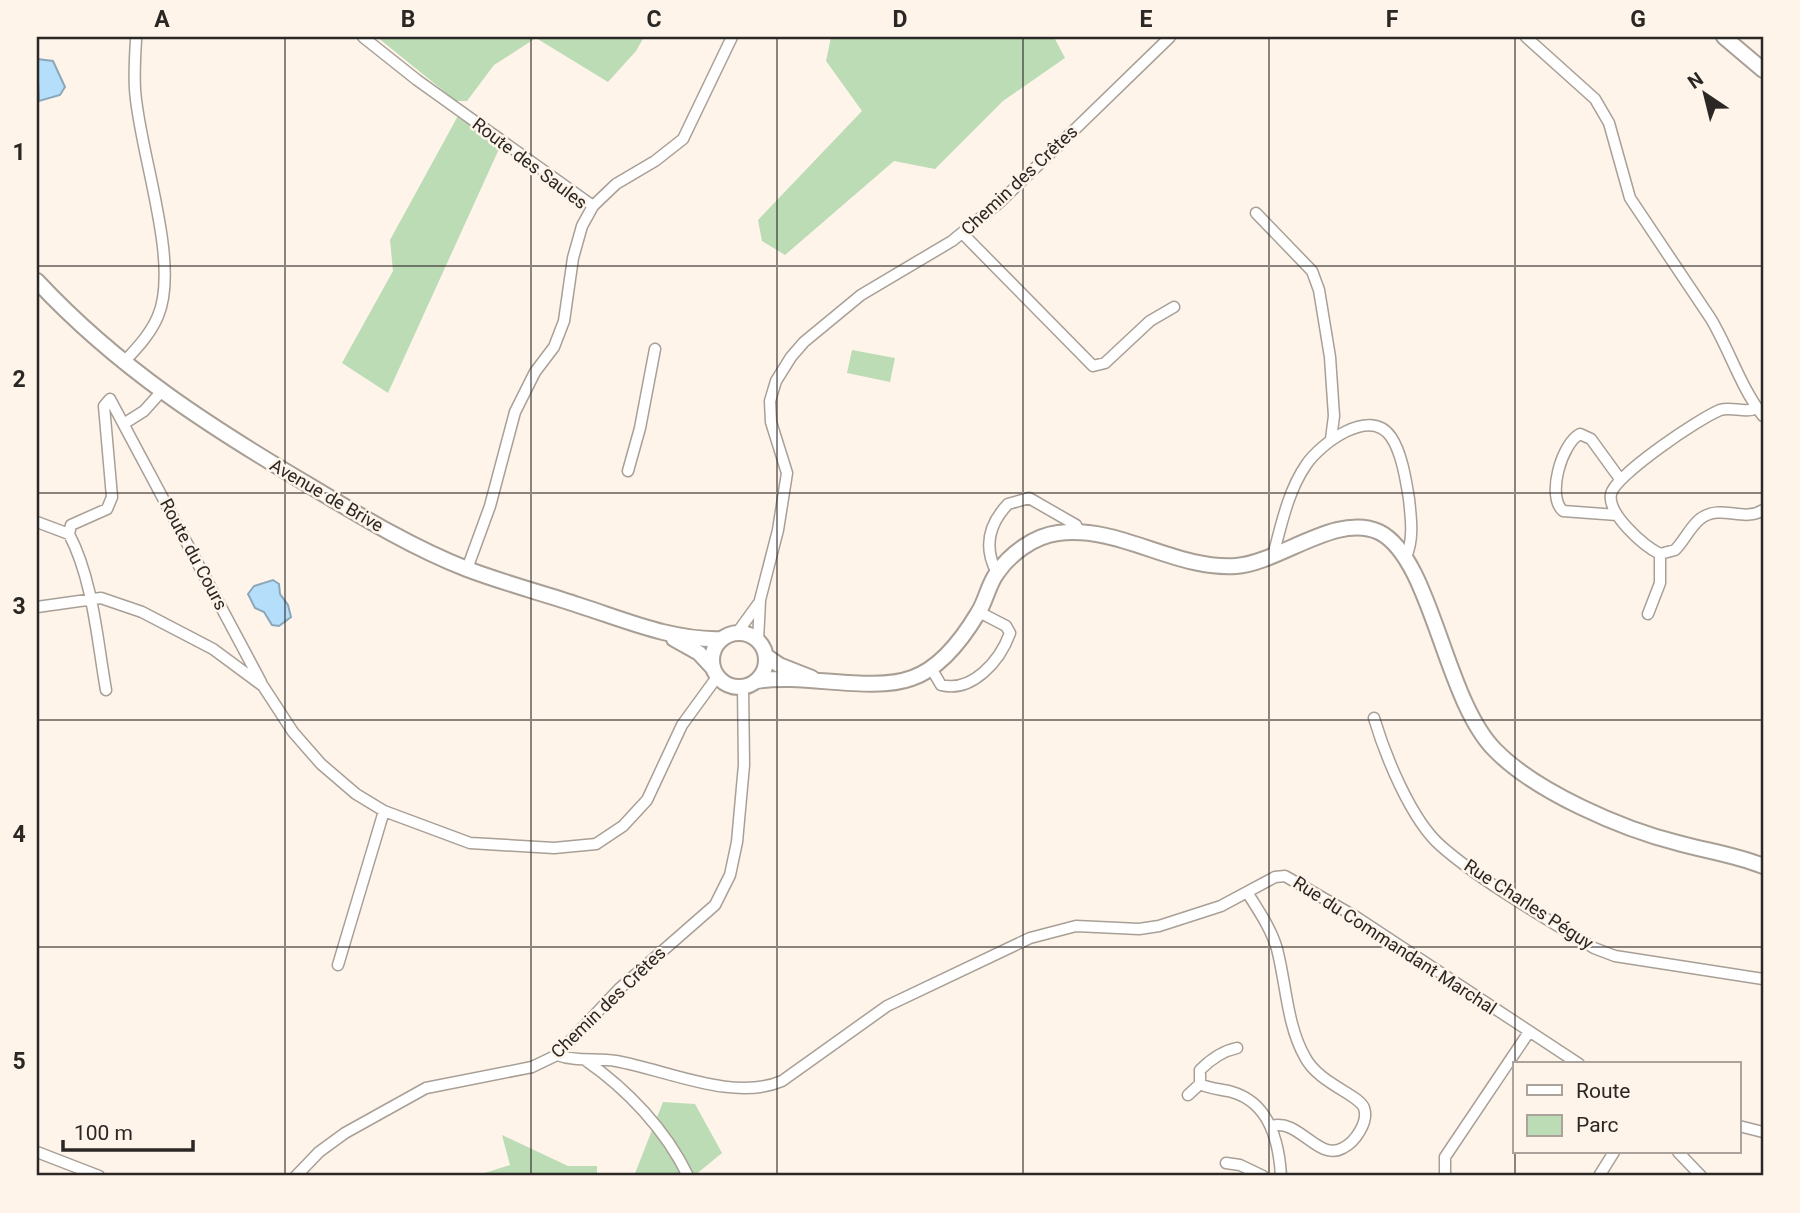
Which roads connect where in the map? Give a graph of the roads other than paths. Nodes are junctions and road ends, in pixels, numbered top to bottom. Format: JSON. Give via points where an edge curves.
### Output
{"nodes":[{"id":1,"x":363,"y":37,"type":"edge"},
{"id":2,"x":732,"y":37,"type":"edge"},
{"id":3,"x":1170,"y":37,"type":"edge"},
{"id":4,"x":1526,"y":37,"type":"edge"},
{"id":5,"x":1724,"y":37,"type":"edge"},
{"id":6,"x":136,"y":40,"type":"dead end"},
{"id":7,"x":1763,"y":71,"type":"edge"},
{"id":8,"x":593,"y":206,"type":"junction"},
{"id":9,"x":1256,"y":213,"type":"dead end"},
{"id":10,"x":963,"y":234,"type":"junction"},
{"id":11,"x":37,"y":281,"type":"edge"},
{"id":12,"x":1174,"y":307,"type":"dead end"},
{"id":13,"x":655,"y":349,"type":"dead end"},
{"id":14,"x":123,"y":363,"type":"junction"},
{"id":15,"x":161,"y":392,"type":"junction"},
{"id":16,"x":1760,"y":412,"type":"edge"},
{"id":17,"x":125,"y":423,"type":"junction"},
{"id":18,"x":1331,"y":439,"type":"junction"},
{"id":19,"x":628,"y":471,"type":"dead end"},
{"id":20,"x":1620,"y":480,"type":"junction"},
{"id":21,"x":1763,"y":510,"type":"edge"},
{"id":22,"x":1617,"y":515,"type":"junction"},
{"id":23,"x":37,"y":522,"type":"edge"},
{"id":24,"x":1079,"y":532,"type":"junction"},
{"id":25,"x":68,"y":534,"type":"junction"},
{"id":26,"x":1660,"y":554,"type":"junction"},
{"id":27,"x":1273,"y":556,"type":"junction"},
{"id":28,"x":1406,"y":557,"type":"junction"},
{"id":29,"x":467,"y":569,"type":"junction"},
{"id":30,"x":997,"y":573,"type":"junction"},
{"id":31,"x":89,"y":599,"type":"junction"},
{"id":32,"x":760,"y":600,"type":"junction"},
{"id":33,"x":37,"y":607,"type":"edge"},
{"id":34,"x":979,"y":612,"type":"junction"},
{"id":35,"x":1648,"y":614,"type":"dead end"},
{"id":36,"x":660,"y":632,"type":"junction"},
{"id":37,"x":737,"y":633,"type":"junction"},
{"id":38,"x":722,"y":639,"type":"junction"},
{"id":39,"x":758,"y":641,"type":"junction"},
{"id":40,"x":766,"y":656,"type":"junction"},
{"id":41,"x":931,"y":668,"type":"junction"},
{"id":42,"x":715,"y":672,"type":"junction"},
{"id":43,"x":812,"y":678,"type":"junction"},
{"id":44,"x":750,"y":684,"type":"junction"},
{"id":45,"x":263,"y":686,"type":"junction"},
{"id":46,"x":106,"y":690,"type":"dead end"},
{"id":47,"x":1374,"y":718,"type":"dead end"},
{"id":48,"x":384,"y":811,"type":"junction"},
{"id":49,"x":1763,"y":866,"type":"edge"},
{"id":50,"x":1247,"y":892,"type":"junction"},
{"id":51,"x":338,"y":965,"type":"dead end"},
{"id":52,"x":1763,"y":979,"type":"edge"},
{"id":53,"x":1529,"y":1032,"type":"junction"},
{"id":54,"x":1237,"y":1048,"type":"dead end"},
{"id":55,"x":556,"y":1055,"type":"junction"},
{"id":56,"x":584,"y":1059,"type":"junction"},
{"id":57,"x":1576,"y":1062,"type":"edge"},
{"id":58,"x":1200,"y":1084,"type":"junction"},
{"id":59,"x":1188,"y":1095,"type":"dead end"},
{"id":60,"x":1272,"y":1126,"type":"junction"},
{"id":61,"x":1741,"y":1126,"type":"edge"},
{"id":62,"x":1763,"y":1132,"type":"edge"},
{"id":63,"x":37,"y":1152,"type":"edge"},
{"id":64,"x":1613,"y":1154,"type":"edge"},
{"id":65,"x":1680,"y":1154,"type":"edge"},
{"id":66,"x":1227,"y":1163,"type":"dead end"},
{"id":67,"x":99,"y":1176,"type":"edge"},
{"id":68,"x":296,"y":1176,"type":"edge"},
{"id":69,"x":688,"y":1176,"type":"edge"},
{"id":70,"x":1263,"y":1176,"type":"edge"},
{"id":71,"x":1281,"y":1176,"type":"edge"},
{"id":72,"x":1445,"y":1176,"type":"edge"},
{"id":73,"x":1599,"y":1176,"type":"edge"},
{"id":74,"x":1701,"y":1176,"type":"edge"}],
"edges":[{"from":1,"to":8,"type":"street","name":"Route des Saules"},
{"from":2,"to":8,"type":"street","via":[[683,139],[616,184]]},
{"from":3,"to":10,"type":"street","name":"Chemin des Crêtes"},
{"from":4,"to":16,"type":"street","via":[[1602,109],[1630,198],[1711,319],[1737,376]]},
{"from":5,"to":7,"type":"street"},
{"from":6,"to":14,"type":"street","via":[[135,90],[165,287],[159,315]]},
{"from":8,"to":29,"type":"street","name":"Route des Saules","via":[[573,258],[564,321],[554,347],[515,412],[490,506]]},
{"from":9,"to":18,"type":"street","via":[[1312,271],[1319,290],[1330,357]]},
{"from":10,"to":12,"type":"street","via":[[1093,366],[1105,363],[1150,321]]},
{"from":10,"to":32,"type":"street","name":"Chemin des Crêtes","via":[[861,295],[804,342],[776,381],[770,401],[771,422],[787,473]]},
{"from":11,"to":14,"type":"street","name":"Avenue de Brive"},
{"from":13,"to":19,"type":"street"},
{"from":14,"to":15,"type":"street","name":"Avenue de Brive"},
{"from":15,"to":17,"type":"street"},
{"from":15,"to":29,"type":"street","name":"Avenue de Brive","via":[[372,523]]},
{"from":16,"to":20,"type":"street","via":[[1718,411],[1667,442]]},
{"from":17,"to":25,"type":"street","name":"Route du Cours","via":[[108,400],[104,406],[112,497],[107,509],[71,525]]},
{"from":17,"to":45,"type":"street","name":"Route du Cours"},
{"from":18,"to":27,"type":"street","via":[[1312,457],[1296,483]]},
{"from":18,"to":28,"type":"street","via":[[1372,426],[1392,437],[1407,485],[1411,545]]},
{"from":20,"to":22,"type":"street","via":[[1611,495]]},
{"from":20,"to":22,"type":"street","via":[[1591,439],[1580,434],[1561,460],[1556,481],[1557,502],[1563,511]]},
{"from":21,"to":26,"type":"street","via":[[1746,516],[1727,511],[1709,514],[1694,524],[1675,550]]},
{"from":22,"to":26,"type":"street"},
{"from":23,"to":25,"type":"street"},
{"from":24,"to":27,"type":"street","via":[[1093,531],[1223,566],[1253,564]]},
{"from":24,"to":30,"type":"street","via":[[1057,533],[1029,543]]},
{"from":24,"to":30,"type":"street","via":[[1076,525],[1029,498],[1008,503],[992,527],[989,543]]},
{"from":25,"to":31,"type":"street","via":[[78,552]]},
{"from":26,"to":35,"type":"street","via":[[1660,583]]},
{"from":27,"to":28,"type":"street","via":[[1334,531],[1363,528],[1379,532]]},
{"from":28,"to":49,"type":"street","via":[[1469,715],[1497,752],[1606,818]]},
{"from":29,"to":36,"type":"street","name":"Avenue de Brive"},
{"from":30,"to":34,"type":"street"},
{"from":31,"to":33,"type":"street","name":"Route du Cours"},
{"from":31,"to":45,"type":"street","name":"Route du Cours","via":[[101,598],[142,612],[212,649]]},
{"from":31,"to":46,"type":"street"},
{"from":32,"to":37,"type":"street","name":"Chemin des Crêtes"},
{"from":32,"to":39,"type":"street","name":"Chemin des Crêtes"},
{"from":34,"to":41,"type":"street","via":[[950,652]]},
{"from":34,"to":41,"type":"street","via":[[1006,626],[1010,633],[980,675],[955,689],[941,685]]},
{"from":36,"to":38,"type":"street"},
{"from":36,"to":42,"type":"street","via":[[699,653]]},
{"from":37,"to":38,"type":"street"},
{"from":37,"to":39,"type":"street"},
{"from":38,"to":42,"type":"street","via":[[712,656]]},
{"from":39,"to":40,"type":"street"},
{"from":40,"to":43,"type":"street"},
{"from":40,"to":44,"type":"street","via":[[765,670]]},
{"from":41,"to":43,"type":"street","via":[[893,683]]},
{"from":42,"to":44,"type":"street","via":[[734,687]]},
{"from":42,"to":48,"type":"street","name":"Route du Cours","via":[[682,725],[647,800],[623,826],[596,844],[554,848],[470,843]]},
{"from":43,"to":44,"type":"street"},
{"from":44,"to":55,"type":"street","name":"Chemin des Crêtes","via":[[738,829],[724,891],[705,915],[619,989]]},
{"from":45,"to":48,"type":"street","name":"Route du Cours","via":[[321,764]]},
{"from":47,"to":52,"type":"street","name":"Rue Charles Péguy","via":[[1383,748],[1429,832],[1464,863],[1615,957]]},
{"from":48,"to":51,"type":"street"},
{"from":50,"to":53,"type":"street","name":"Rue du Commandant Marchal","via":[[1275,877],[1296,880]]},
{"from":50,"to":56,"type":"street","name":"Rue du Commandant Marchal","via":[[1221,906],[1159,926],[1076,926],[1030,938],[887,1006],[782,1081],[766,1087],[733,1088],[629,1063]]},
{"from":50,"to":60,"type":"street","via":[[1276,945],[1303,1056],[1323,1080],[1361,1102],[1365,1110],[1356,1136],[1336,1151],[1318,1145],[1291,1125]]},
{"from":53,"to":57,"type":"street","name":"Rue du Commandant Marchal"},
{"from":53,"to":72,"type":"street","via":[[1445,1157]]},
{"from":54,"to":58,"type":"street","via":[[1205,1065],[1200,1070]]},
{"from":55,"to":56,"type":"street","name":"Rue du Commandant Marchal"},
{"from":55,"to":68,"type":"street","name":"Chemin des Crêtes","via":[[532,1067],[426,1088],[345,1133]]},
{"from":56,"to":69,"type":"street","via":[[651,1119],[671,1143]]},
{"from":58,"to":59,"type":"street"},
{"from":58,"to":60,"type":"street","via":[[1234,1092],[1263,1112]]},
{"from":60,"to":71,"type":"street"},
{"from":61,"to":62,"type":"street"},
{"from":63,"to":67,"type":"street"},
{"from":64,"to":73,"type":"street"},
{"from":65,"to":74,"type":"street"},
{"from":66,"to":70,"type":"street"}]}
